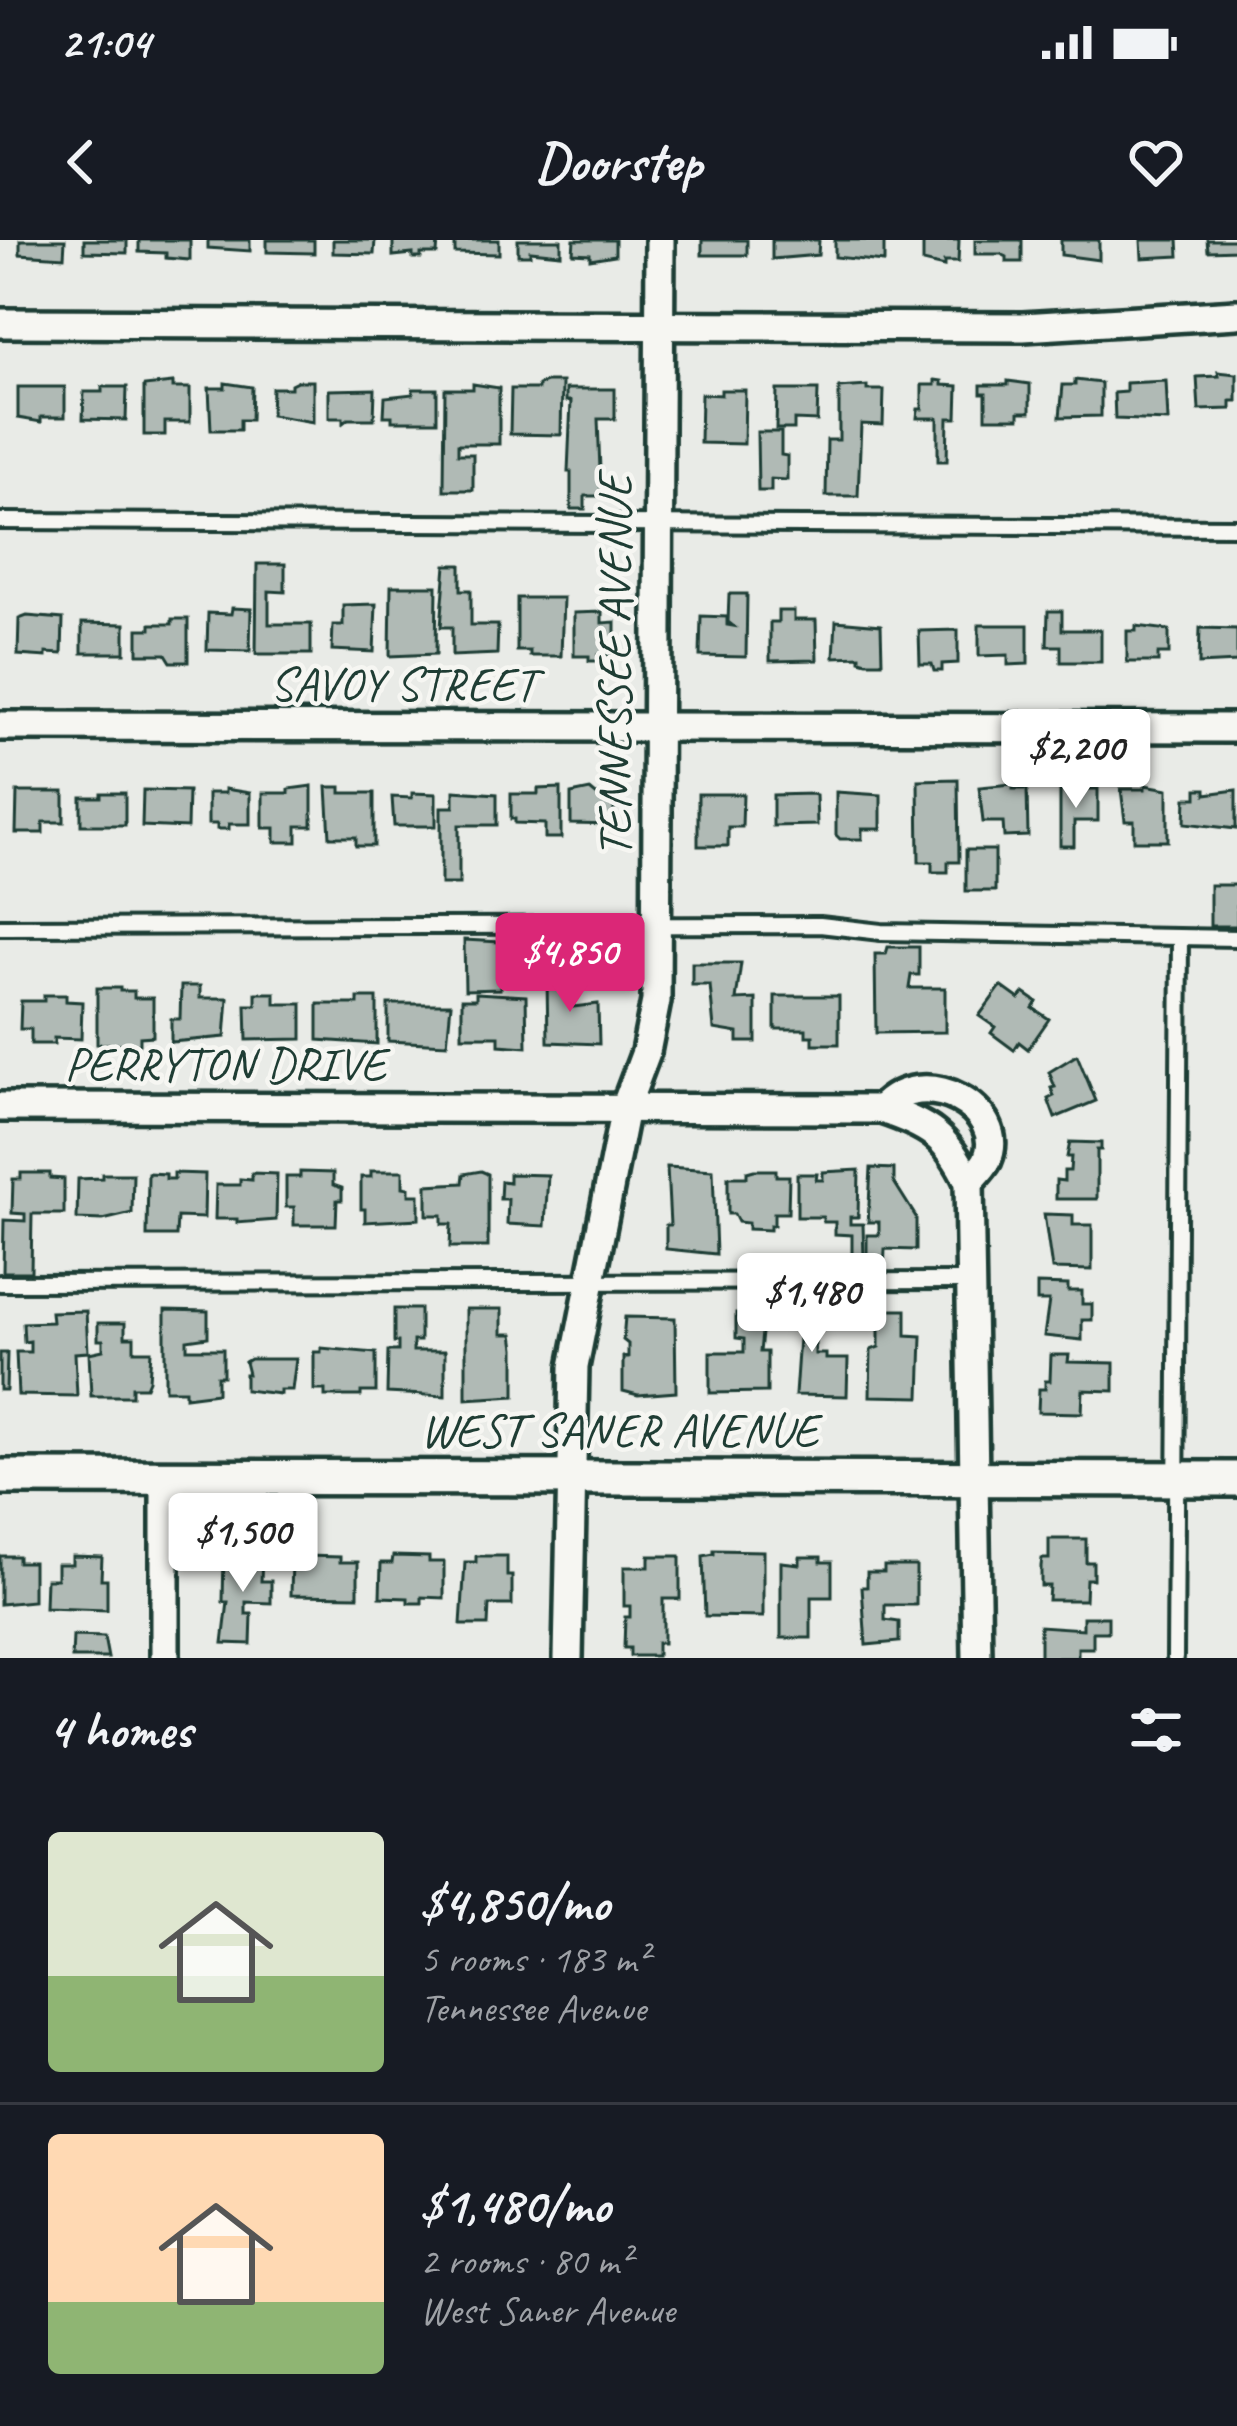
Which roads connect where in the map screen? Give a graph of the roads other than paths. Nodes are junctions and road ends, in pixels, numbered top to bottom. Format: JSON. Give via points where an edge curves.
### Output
{"nodes":[{"id":1,"x":659,"y":240,"type":"edge"},
{"id":2,"x":1237,"y":314,"type":"edge"},
{"id":3,"x":0,"y":323,"type":"edge"},
{"id":4,"x":660,"y":324,"type":"junction"},
{"id":5,"x":0,"y":521,"type":"edge"},
{"id":6,"x":657,"y":524,"type":"junction"},
{"id":7,"x":1237,"y":527,"type":"edge"},
{"id":8,"x":0,"y":726,"type":"edge"},
{"id":9,"x":657,"y":728,"type":"junction"},
{"id":10,"x":1237,"y":728,"type":"edge"},
{"id":11,"x":0,"y":927,"type":"edge"},
{"id":12,"x":658,"y":928,"type":"junction"},
{"id":13,"x":1180,"y":938,"type":"junction"},
{"id":14,"x":1237,"y":938,"type":"edge"},
{"id":15,"x":0,"y":1107,"type":"edge"},
{"id":16,"x":625,"y":1108,"type":"junction"},
{"id":17,"x":881,"y":1109,"type":"junction"},
{"id":18,"x":969,"y":1183,"type":"junction"},
{"id":19,"x":971,"y":1281,"type":"junction"},
{"id":20,"x":0,"y":1283,"type":"edge"},
{"id":21,"x":588,"y":1283,"type":"junction"},
{"id":22,"x":165,"y":1476,"type":"junction"},
{"id":23,"x":0,"y":1477,"type":"edge"},
{"id":24,"x":570,"y":1477,"type":"junction"},
{"id":25,"x":974,"y":1478,"type":"junction"},
{"id":26,"x":1175,"y":1478,"type":"junction"},
{"id":27,"x":1237,"y":1479,"type":"edge"},
{"id":28,"x":165,"y":1658,"type":"edge"},
{"id":29,"x":568,"y":1658,"type":"edge"},
{"id":30,"x":977,"y":1658,"type":"edge"},
{"id":31,"x":1175,"y":1658,"type":"edge"}],
"edges":[{"from":1,"to":4,"type":"street","name":"TENNESSEE AVENUE"},
{"from":2,"to":4,"type":"street","via":[[1022,327]]},
{"from":3,"to":4,"type":"street"},
{"from":4,"to":6,"type":"street","name":"TENNESSEE AVENUE"},
{"from":5,"to":6,"type":"lane"},
{"from":6,"to":7,"type":"lane"},
{"from":6,"to":9,"type":"street","name":"TENNESSEE AVENUE"},
{"from":8,"to":9,"type":"street","name":"SAVOY STREET"},
{"from":9,"to":10,"type":"street","name":"SAVOY STREET"},
{"from":9,"to":12,"type":"street","name":"TENNESSEE AVENUE"},
{"from":11,"to":12,"type":"lane"},
{"from":12,"to":13,"type":"lane","via":[[820,925]]},
{"from":12,"to":16,"type":"street","name":"TENNESSEE AVENUE","via":[[656,1001]]},
{"from":13,"to":14,"type":"lane"},
{"from":13,"to":26,"type":"lane"},
{"from":15,"to":16,"type":"street","name":"PERRYTON DRIVE"},
{"from":16,"to":17,"type":"street","name":"PERRYTON DRIVE"},
{"from":16,"to":21,"type":"street","name":"TENNESSEE AVENUE"},
{"from":17,"to":18,"type":"street","name":"PERRYTON DRIVE","via":[[937,1132]]},
{"from":17,"to":18,"type":"street","name":"PERRYTON DRIVE","via":[[906,1090],[926,1088],[969,1105],[989,1142],[987,1160]]},
{"from":18,"to":19,"type":"street"},
{"from":19,"to":21,"type":"lane"},
{"from":19,"to":25,"type":"street"},
{"from":20,"to":21,"type":"lane"},
{"from":21,"to":24,"type":"street","name":"TENNESSEE AVENUE","via":[[574,1367]]},
{"from":22,"to":23,"type":"street","name":"WEST SANER AVENUE"},
{"from":22,"to":24,"type":"street","name":"WEST SANER AVENUE"},
{"from":22,"to":28,"type":"street"},
{"from":24,"to":25,"type":"street","name":"WEST SANER AVENUE"},
{"from":24,"to":29,"type":"street","name":"TENNESSEE AVENUE"},
{"from":25,"to":26,"type":"street","name":"WEST SANER AVENUE"},
{"from":25,"to":30,"type":"street"},
{"from":26,"to":27,"type":"street","name":"WEST SANER AVENUE"},
{"from":26,"to":31,"type":"lane"}]}
